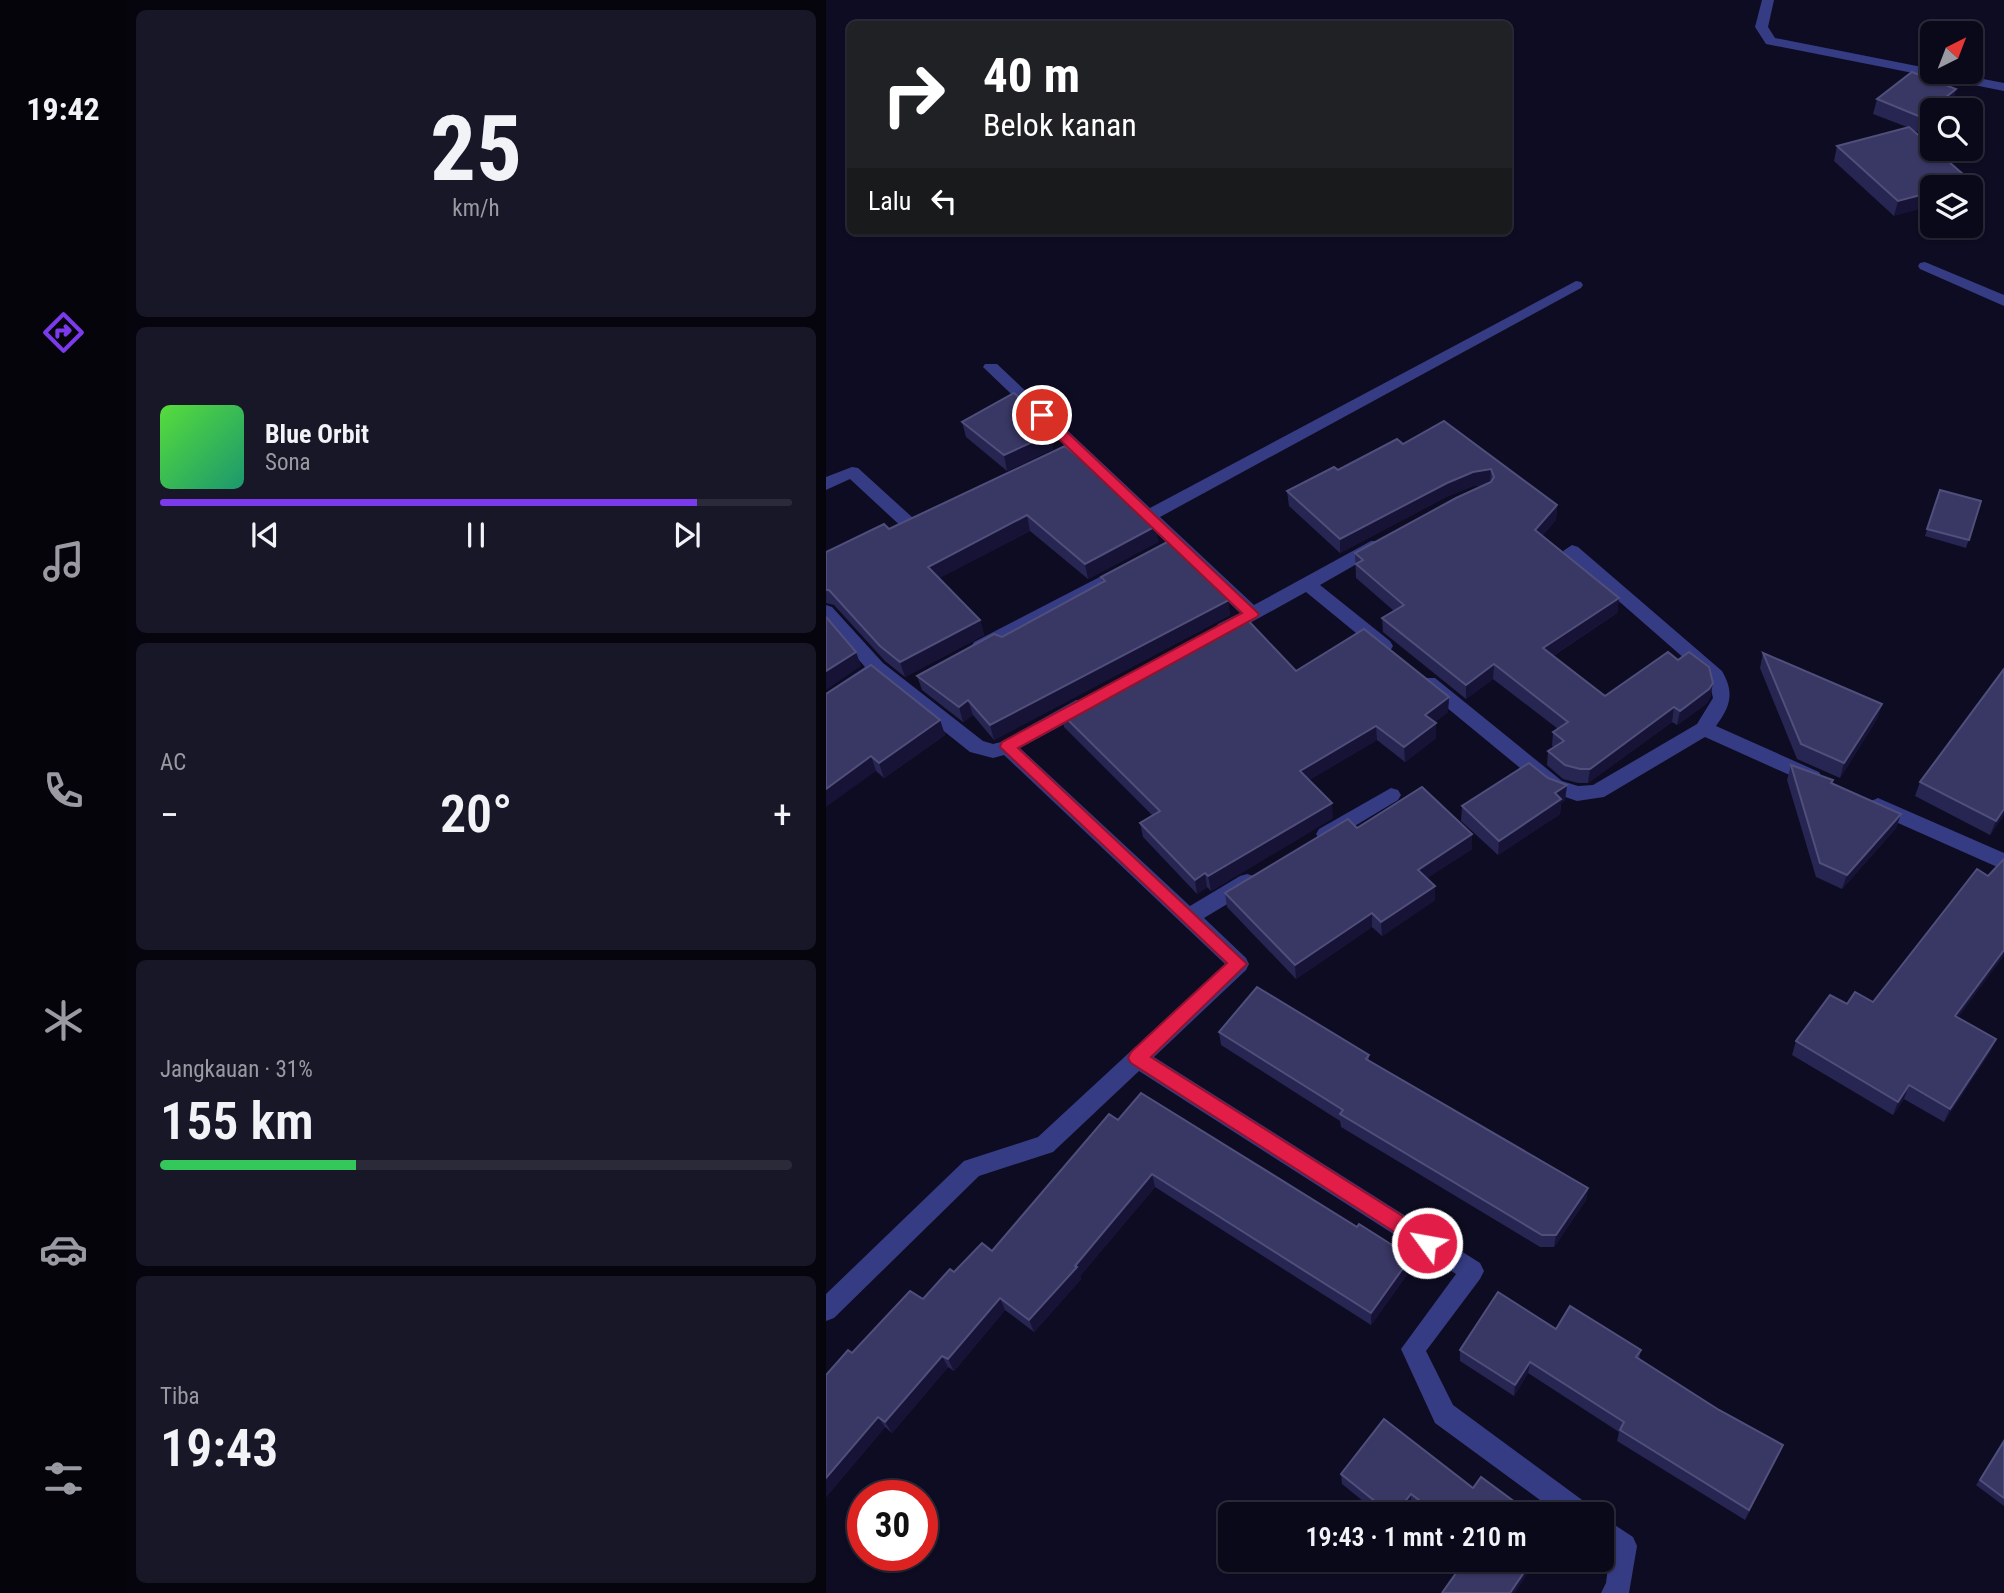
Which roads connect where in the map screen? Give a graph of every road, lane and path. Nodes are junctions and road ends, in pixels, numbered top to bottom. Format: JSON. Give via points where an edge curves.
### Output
{"nodes":[{"id":1,"x":1768,"y":0,"type":"edge"},
{"id":2,"x":2004,"y":87,"type":"edge"},
{"id":3,"x":1925,"y":267,"type":"dead end"},
{"id":4,"x":1576,"y":285,"type":"dead end"},
{"id":5,"x":2004,"y":301,"type":"edge"},
{"id":6,"x":991,"y":367,"type":"dead end"},
{"id":7,"x":826,"y":484,"type":"edge"},
{"id":8,"x":946,"y":509,"type":"edge"},
{"id":9,"x":1149,"y":516,"type":"junction"},
{"id":10,"x":1389,"y":538,"type":"edge"},
{"id":11,"x":1572,"y":551,"type":"dead end"},
{"id":12,"x":1141,"y":561,"type":"edge"},
{"id":13,"x":1307,"y":584,"type":"junction"},
{"id":14,"x":826,"y":611,"type":"edge"},
{"id":15,"x":1252,"y":614,"type":"junction"},
{"id":16,"x":1203,"y":640,"type":"edge"},
{"id":17,"x":1393,"y":654,"type":"edge"},
{"id":18,"x":963,"y":657,"type":"edge"},
{"id":19,"x":877,"y":668,"type":"junction"},
{"id":20,"x":1415,"y":672,"type":"edge"},
{"id":21,"x":1105,"y":693,"type":"edge"},
{"id":22,"x":826,"y":702,"type":"edge"},
{"id":23,"x":1704,"y":729,"type":"junction"},
{"id":24,"x":1007,"y":747,"type":"junction"},
{"id":25,"x":1829,"y":785,"type":"edge"},
{"id":26,"x":1391,"y":794,"type":"dead end"},
{"id":27,"x":1866,"y":801,"type":"edge"},
{"id":28,"x":1308,"y":845,"type":"edge"},
{"id":29,"x":2004,"y":862,"type":"edge"},
{"id":30,"x":1261,"y":874,"type":"edge"},
{"id":31,"x":1189,"y":917,"type":"junction"},
{"id":32,"x":1137,"y":1058,"type":"junction"},
{"id":33,"x":826,"y":1310,"type":"edge"},
{"id":34,"x":1564,"y":1502,"type":"edge"},
{"id":35,"x":1614,"y":1539,"type":"edge"},
{"id":36,"x":1619,"y":1591,"type":"edge"}],
"edges":[{"from":1,"to":2,"type":"street","via":[[1761,28],[1771,41]]},
{"from":3,"to":5,"type":"street"},
{"from":4,"to":9,"type":"street"},
{"from":6,"to":9,"type":"street","via":[[1070,450]]},
{"from":7,"to":8,"type":"street","via":[[852,472],[911,526]]},
{"from":9,"to":15,"type":"street","via":[[1171,545]]},
{"from":10,"to":13,"type":"street"},
{"from":11,"to":23,"type":"street","via":[[1716,676],[1724,690],[1722,704]]},
{"from":12,"to":18,"type":"street"},
{"from":13,"to":15,"type":"street"},
{"from":13,"to":17,"type":"street"},
{"from":14,"to":19,"type":"street"},
{"from":15,"to":16,"type":"street"},
{"from":19,"to":22,"type":"street"},
{"from":19,"to":24,"type":"street","via":[[909,685],[977,747],[993,751]]},
{"from":20,"to":23,"type":"street","via":[[1555,786],[1577,794],[1597,792]]},
{"from":21,"to":24,"type":"street"},
{"from":23,"to":25,"type":"street"},
{"from":24,"to":31,"type":"street"},
{"from":26,"to":28,"type":"street"},
{"from":27,"to":29,"type":"street"},
{"from":30,"to":31,"type":"street"},
{"from":31,"to":32,"type":"street","via":[[1239,964]]},
{"from":32,"to":33,"type":"street","via":[[1045,1145],[972,1168]]},
{"from":32,"to":34,"type":"street","via":[[1472,1271],[1413,1349],[1444,1414]]},
{"from":35,"to":36,"type":"street","via":[[1624,1546]]}]}
